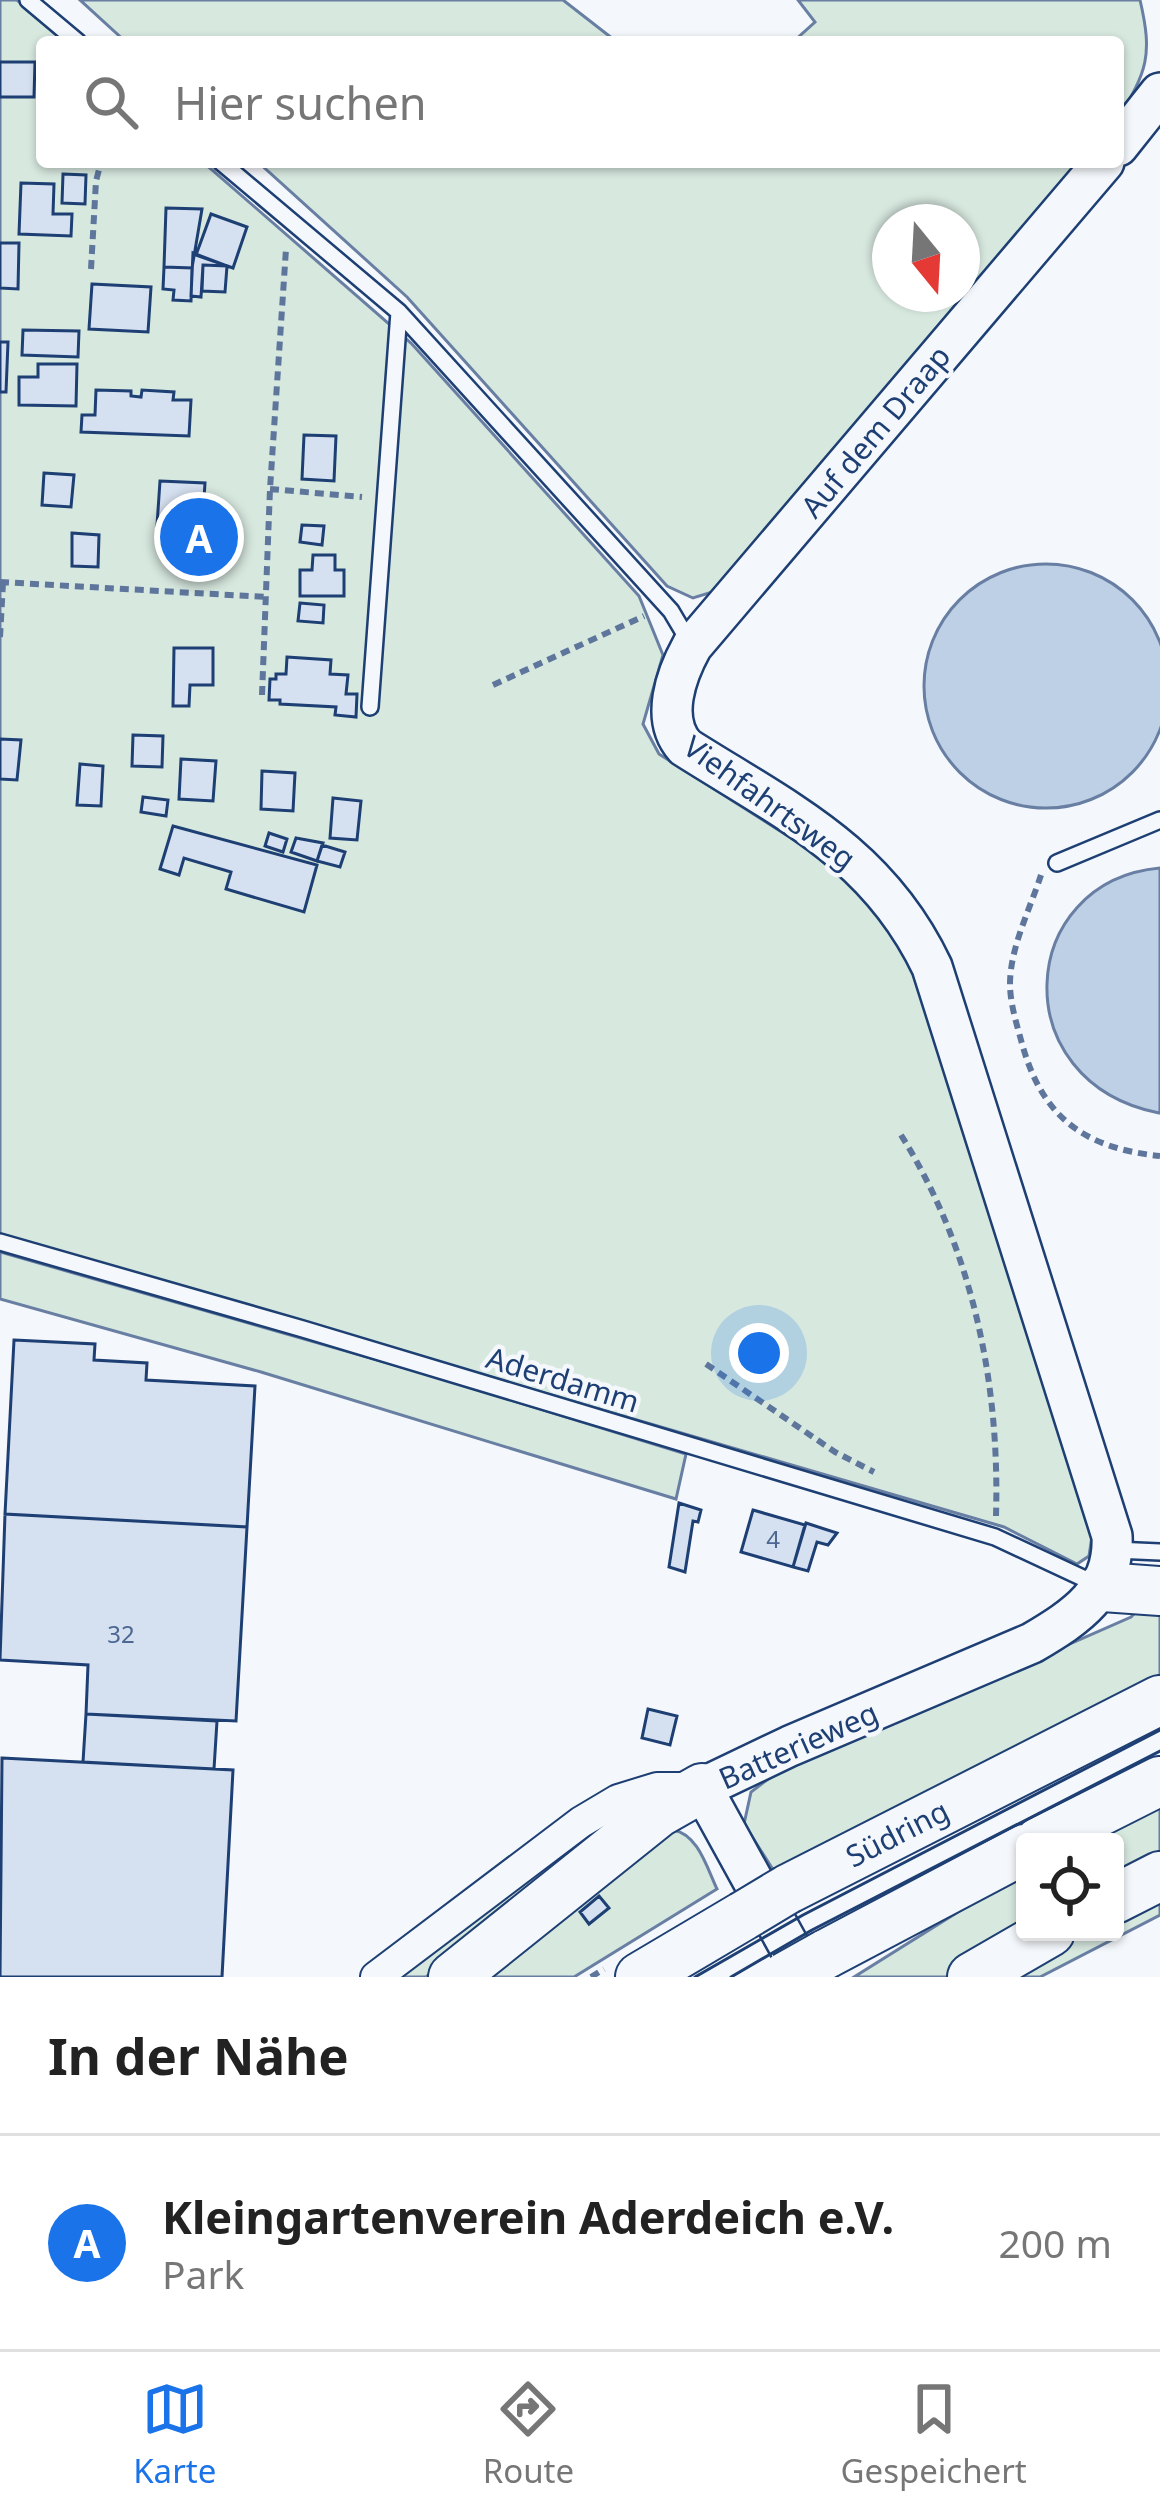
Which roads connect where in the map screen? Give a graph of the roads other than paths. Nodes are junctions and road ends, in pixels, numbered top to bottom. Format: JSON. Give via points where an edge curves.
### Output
{"nodes":[{"id":1,"x":28,"y":0,"type":"edge"},
{"id":2,"x":71,"y":36,"type":"edge"},
{"id":3,"x":1160,"y":93,"type":"edge"},
{"id":4,"x":1124,"y":138,"type":"edge"},
{"id":5,"x":228,"y":168,"type":"edge"},
{"id":6,"x":1099,"y":168,"type":"edge"},
{"id":7,"x":399,"y":312,"type":"junction"},
{"id":8,"x":692,"y":646,"type":"junction"},
{"id":9,"x":370,"y":707,"type":"dead end"},
{"id":10,"x":1160,"y":820,"type":"edge"},
{"id":11,"x":1057,"y":863,"type":"road end"},
{"id":12,"x":0,"y":1243,"type":"edge"},
{"id":13,"x":1160,"y":1552,"type":"edge"},
{"id":14,"x":1108,"y":1569,"type":"junction"},
{"id":15,"x":1160,"y":1591,"type":"edge"},
{"id":16,"x":1160,"y":1700,"type":"edge"},
{"id":17,"x":1160,"y":1781,"type":"edge"},
{"id":18,"x":702,"y":1788,"type":"junction"},
{"id":19,"x":1057,"y":1833,"type":"edge"},
{"id":20,"x":1016,"y":1854,"type":"edge"},
{"id":21,"x":1160,"y":1876,"type":"edge"},
{"id":22,"x":1124,"y":1894,"type":"edge"},
{"id":23,"x":1034,"y":1941,"type":"edge"},
{"id":24,"x":806,"y":1969,"type":"edge"},
{"id":25,"x":376,"y":1977,"type":"edge"},
{"id":26,"x":453,"y":1977,"type":"edge"},
{"id":27,"x":640,"y":1977,"type":"edge"},
{"id":28,"x":972,"y":1977,"type":"edge"}],
"edges":[{"from":1,"to":2,"type":"lane"},
{"from":3,"to":4,"type":"street"},
{"from":5,"to":7,"type":"lane"},
{"from":6,"to":8,"type":"street","name":"Auf dem Draap"},
{"from":7,"to":8,"type":"lane","via":[[671,611]]},
{"from":7,"to":9,"type":"lane"},
{"from":8,"to":14,"type":"street","name":"Viehfahrtsweg","via":[[675,682],[678,740],[838,844],[912,926],[932,967],[1103,1500]]},
{"from":10,"to":11,"type":"lane"},
{"from":12,"to":14,"type":"lane","name":"Aderdamm"},
{"from":13,"to":14,"type":"lane"},
{"from":14,"to":15,"type":"main road"},
{"from":14,"to":18,"type":"street","name":"Batterieweg","via":[[1063,1625],[1032,1643]]},
{"from":16,"to":27,"type":"main road","name":"Südring","bridge":true,"via":[[788,1889]]},
{"from":17,"to":19,"type":"main road"},
{"from":18,"to":24,"type":"street"},
{"from":18,"to":25,"type":"street","name":"Batterieweg","via":[[657,1788],[618,1800]]},
{"from":18,"to":26,"type":"main road","via":[[658,1813]]},
{"from":20,"to":24,"type":"main road"},
{"from":21,"to":22,"type":"main road"},
{"from":23,"to":28,"type":"main road"}]}
